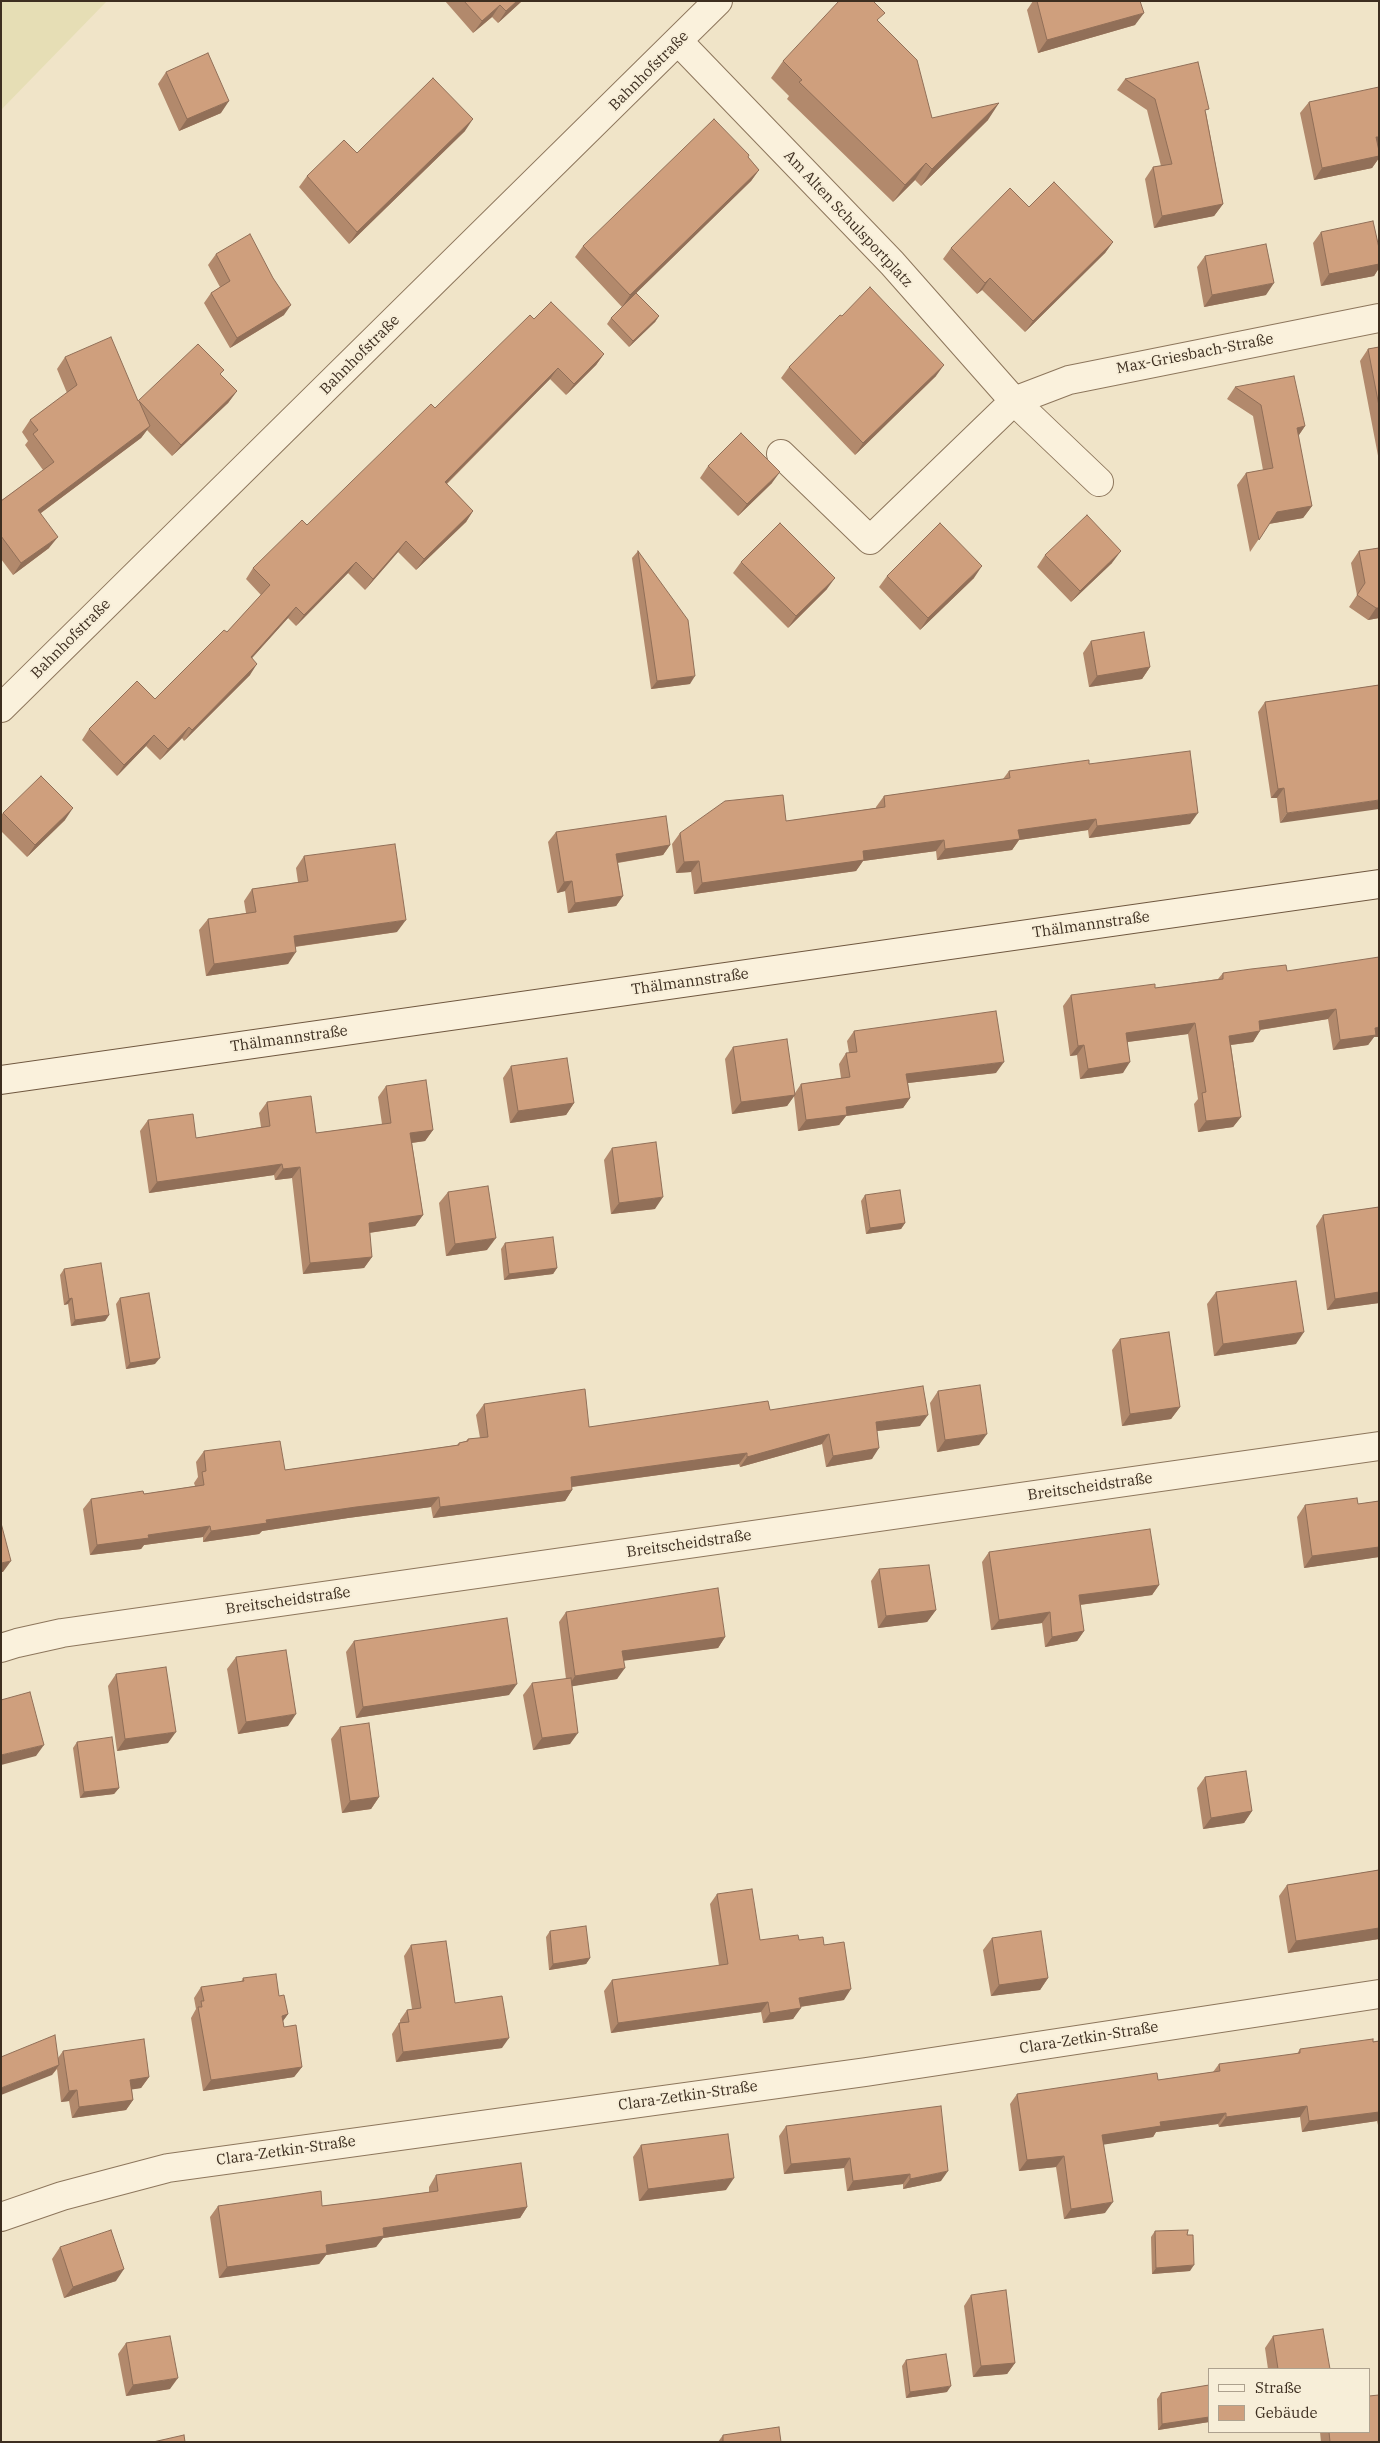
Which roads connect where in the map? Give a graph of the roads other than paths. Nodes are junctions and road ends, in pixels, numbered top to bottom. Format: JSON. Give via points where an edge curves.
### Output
{"nodes":[{"id":1,"x":718,"y":1,"type":"edge"},
{"id":2,"x":678,"y":41,"type":"junction"},
{"id":3,"x":1379,"y":318,"type":"edge"},
{"id":4,"x":1014,"y":401,"type":"junction"},
{"id":5,"x":781,"y":454,"type":"dead end"},
{"id":6,"x":1099,"y":482,"type":"dead end"},
{"id":7,"x":1,"y":708,"type":"edge"},
{"id":8,"x":1379,"y":884,"type":"edge"},
{"id":9,"x":1,"y":1080,"type":"edge"},
{"id":10,"x":1379,"y":1446,"type":"edge"},
{"id":11,"x":1,"y":1648,"type":"edge"},
{"id":12,"x":1379,"y":1994,"type":"edge"},
{"id":13,"x":1,"y":2217,"type":"edge"}],
"edges":[{"from":1,"to":2,"type":"street","name":"Bahnhofstraße"},
{"from":2,"to":4,"type":"street","name":"Am Alten Schulsportplatz","via":[[892,264]]},
{"from":2,"to":7,"type":"street","name":"Bahnhofstraße"},
{"from":3,"to":4,"type":"street","name":"Max-Griesbach-Straße","via":[[1069,380]]},
{"from":4,"to":5,"type":"street","via":[[870,540]]},
{"from":4,"to":6,"type":"street","name":"Am Alten Schulsportplatz"},
{"from":8,"to":9,"type":"street","name":"Thälmannstraße"},
{"from":10,"to":11,"type":"street","name":"Breitscheidstraße","via":[[62,1633]]},
{"from":12,"to":13,"type":"street","name":"Clara-Zetkin-Straße","via":[[866,2072],[168,2168],[62,2196]]}]}
